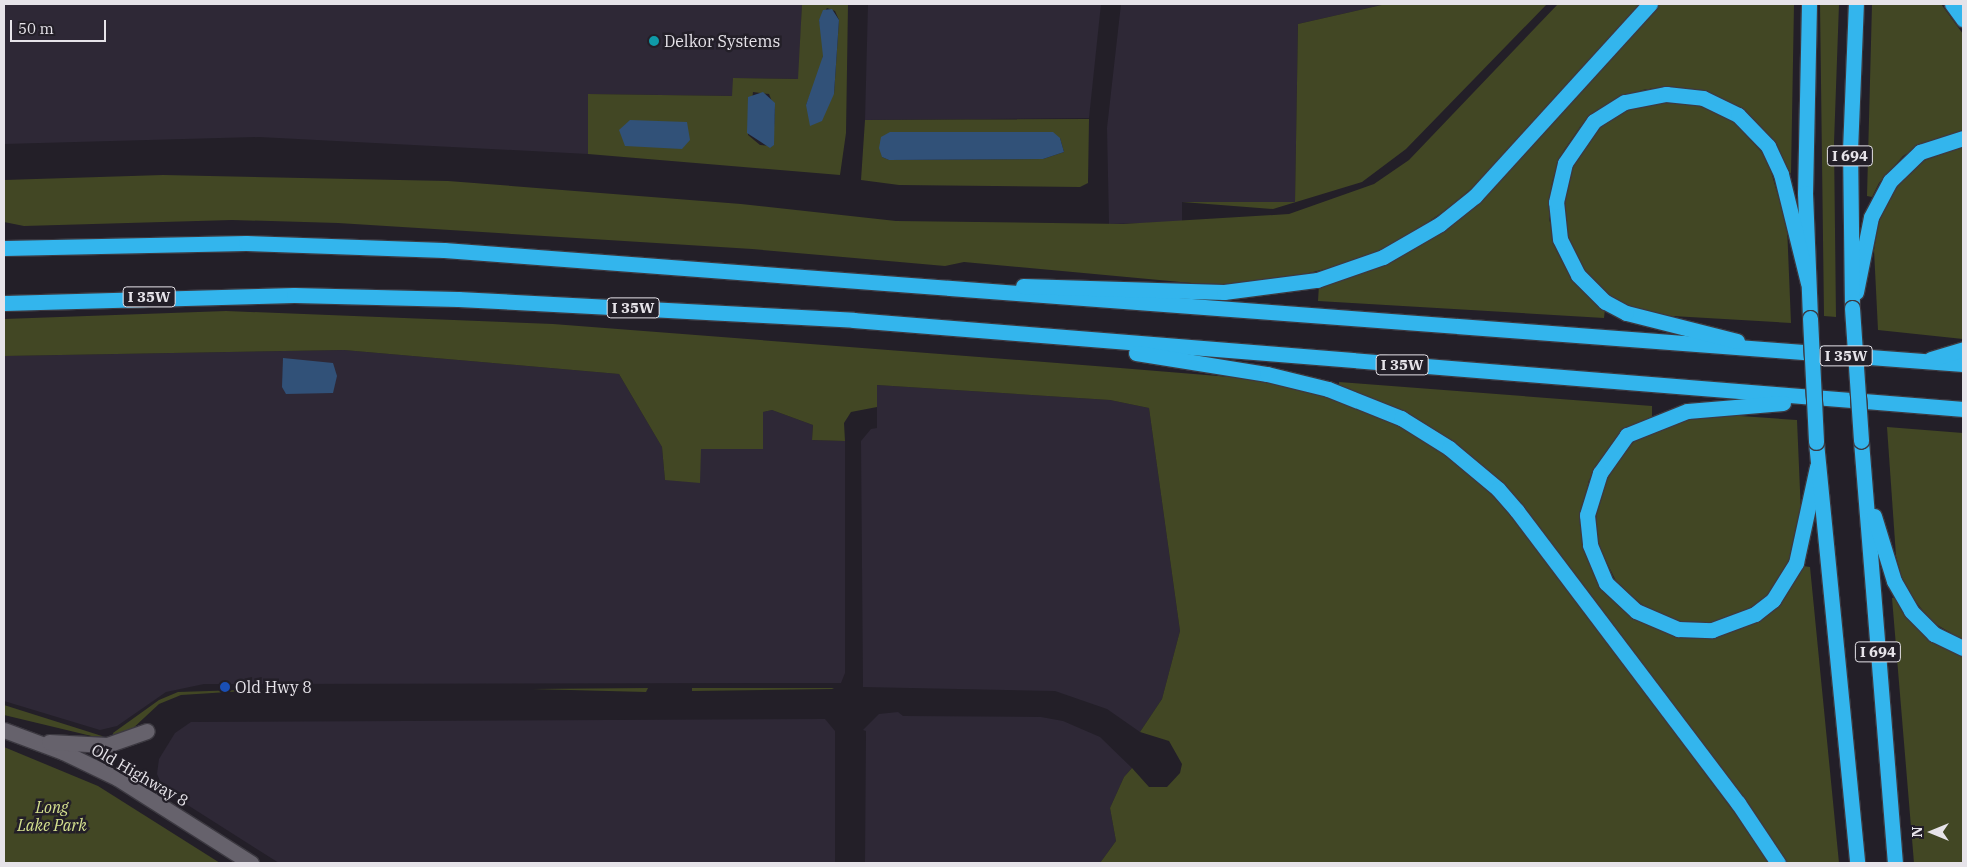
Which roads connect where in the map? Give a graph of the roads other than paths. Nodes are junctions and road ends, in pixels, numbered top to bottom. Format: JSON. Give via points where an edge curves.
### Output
{"nodes":[{"id":1,"x":1650,"y":4,"type":"edge"},
{"id":2,"x":1809,"y":4,"type":"edge"},
{"id":3,"x":1856,"y":4,"type":"edge"},
{"id":4,"x":1952,"y":4,"type":"edge"},
{"id":5,"x":1963,"y":19,"type":"edge"},
{"id":6,"x":1963,"y":138,"type":"edge"},
{"id":7,"x":4,"y":239,"type":"edge"},
{"id":8,"x":83,"y":244,"type":"junction"},
{"id":9,"x":4,"y":248,"type":"edge"},
{"id":10,"x":1808,"y":283,"type":"junction"},
{"id":11,"x":875,"y":284,"type":"junction"},
{"id":12,"x":4,"y":303,"type":"edge"},
{"id":13,"x":1852,"y":308,"type":"junction"},
{"id":14,"x":971,"y":329,"type":"junction"},
{"id":15,"x":1963,"y":349,"type":"edge"},
{"id":16,"x":1770,"y":350,"type":"junction"},
{"id":17,"x":1922,"y":361,"type":"junction"},
{"id":18,"x":1963,"y":364,"type":"edge"},
{"id":19,"x":1832,"y":399,"type":"junction"},
{"id":20,"x":1882,"y":403,"type":"junction"},
{"id":21,"x":1963,"y":409,"type":"edge"},
{"id":22,"x":1963,"y":418,"type":"edge"},
{"id":23,"x":1817,"y":467,"type":"junction"},
{"id":24,"x":1865,"y":483,"type":"junction"},
{"id":25,"x":1963,"y":648,"type":"edge"},
{"id":26,"x":4,"y":730,"type":"edge"},
{"id":27,"x":147,"y":731,"type":"dead end"},
{"id":28,"x":36,"y":741,"type":"junction"},
{"id":29,"x":251,"y":863,"type":"edge"},
{"id":30,"x":1778,"y":863,"type":"edge"},
{"id":31,"x":1857,"y":863,"type":"edge"},
{"id":32,"x":1895,"y":863,"type":"edge"}],
"edges":[{"from":1,"to":11,"type":"highway","via":[[1475,196],[1418,238],[1359,267],[1291,285],[1199,293]]},
{"from":2,"to":10,"type":"highway","number":"I 694"},
{"from":3,"to":13,"type":"highway","number":"I 694","via":[[1850,151]]},
{"from":4,"to":5,"type":"highway"},
{"from":6,"to":13,"type":"highway","via":[[1920,152],[1898,171],[1882,193],[1867,231]]},
{"from":7,"to":8,"type":"highway"},
{"from":8,"to":9,"type":"highway","number":"I 35W"},
{"from":8,"to":11,"type":"highway","number":"I 35W","via":[[378,247]]},
{"from":10,"to":16,"type":"highway","via":[[1787,190],[1774,158],[1757,132],[1726,107],[1676,93],[1637,98],[1604,114],[1577,140],[1560,175],[1556,215],[1564,250],[1586,285],[1626,313]]},
{"from":10,"to":23,"type":"highway","number":"I 694","bridge":true},
{"from":11,"to":16,"type":"highway","number":"I 35W"},
{"from":12,"to":14,"type":"highway","number":"I 35W","via":[[212,295],[367,296]]},
{"from":13,"to":24,"type":"highway","number":"I 694","bridge":true},
{"from":14,"to":19,"type":"highway","number":"I 35W"},
{"from":14,"to":30,"type":"highway","via":[[1267,374],[1348,396],[1416,426],[1483,475],[1517,511],[1738,803]]},
{"from":15,"to":17,"type":"highway"},
{"from":16,"to":17,"type":"highway","number":"I 35W"},
{"from":17,"to":18,"type":"highway","number":"I 35W"},
{"from":19,"to":20,"type":"highway","number":"I 35W"},
{"from":19,"to":23,"type":"highway","via":[[1687,411],[1627,435],[1600,473],[1587,515],[1590,545],[1606,583],[1636,611],[1678,629],[1712,630],[1755,614],[1773,600],[1796,563]]},
{"from":20,"to":21,"type":"highway","number":"I 35W"},
{"from":20,"to":22,"type":"highway"},
{"from":23,"to":31,"type":"highway","number":"I 694"},
{"from":24,"to":25,"type":"highway","via":[[1894,582],[1905,602],[1934,634]]},
{"from":24,"to":32,"type":"highway","number":"I 694"},
{"from":26,"to":28,"type":"street","name":"Old Highway 8"},
{"from":27,"to":28,"type":"street","via":[[107,745]]},
{"from":28,"to":29,"type":"street","name":"Old Highway 8","via":[[117,778]]}]}
